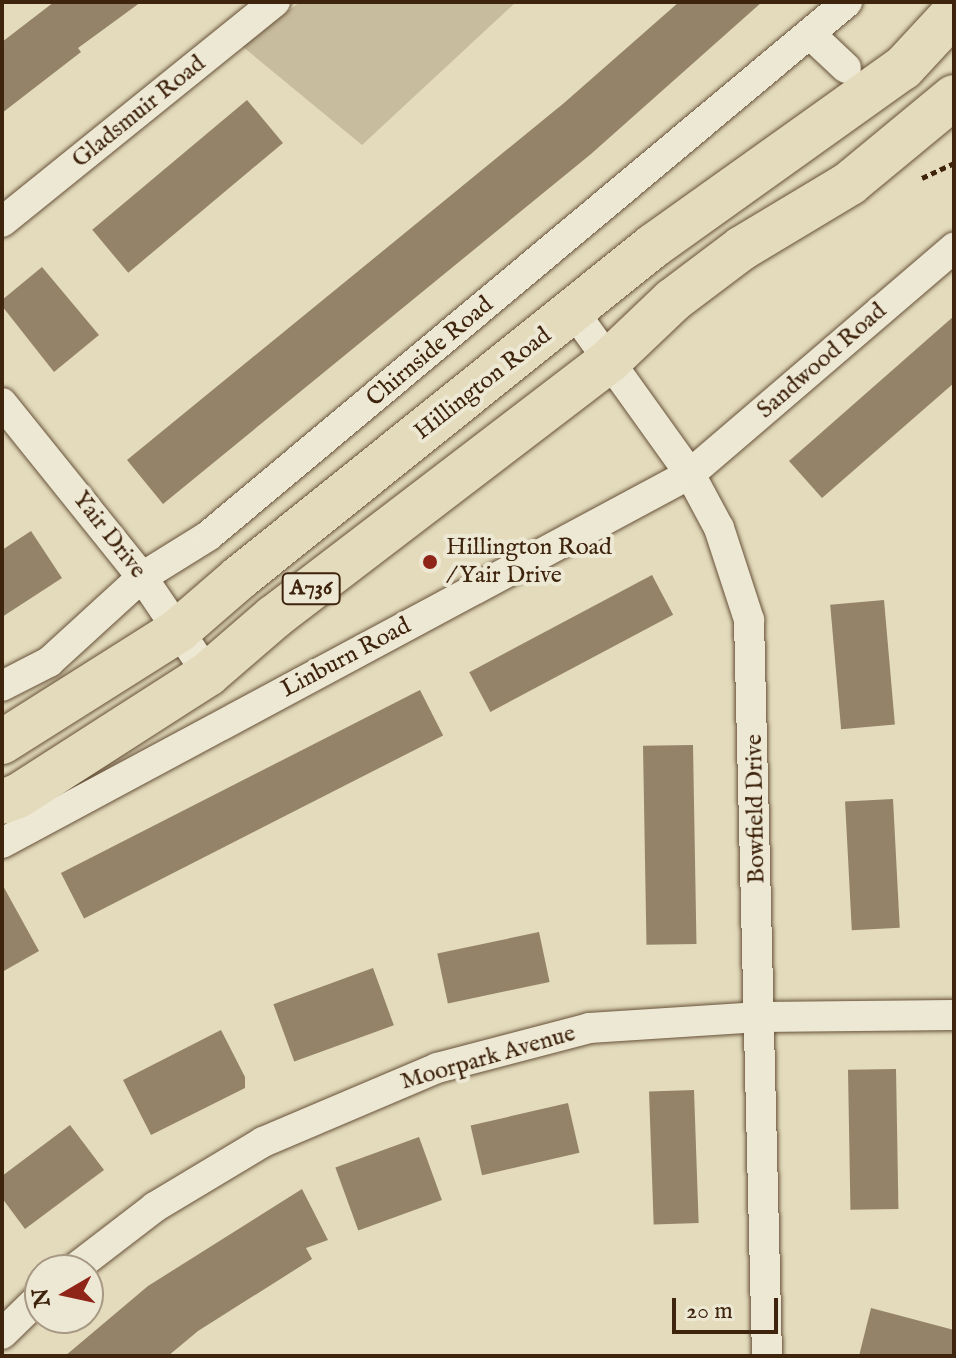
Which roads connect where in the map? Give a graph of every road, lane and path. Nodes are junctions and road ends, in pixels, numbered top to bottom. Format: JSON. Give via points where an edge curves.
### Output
{"nodes":[{"id":1,"x":275,"y":2,"type":"edge"},
{"id":2,"x":847,"y":2,"type":"edge"},
{"id":3,"x":954,"y":13,"type":"edge"},
{"id":4,"x":811,"y":35,"type":"junction"},
{"id":5,"x":846,"y":68,"type":"dead end"},
{"id":6,"x":954,"y":97,"type":"edge"},
{"id":7,"x":2,"y":222,"type":"edge"},
{"id":8,"x":954,"y":248,"type":"edge"},
{"id":9,"x":574,"y":312,"type":"junction"},
{"id":10,"x":610,"y":360,"type":"junction"},
{"id":11,"x":2,"y":403,"type":"edge"},
{"id":12,"x":690,"y":474,"type":"junction"},
{"id":13,"x":142,"y":577,"type":"junction"},
{"id":14,"x":179,"y":630,"type":"junction"},
{"id":15,"x":208,"y":674,"type":"junction"},
{"id":16,"x":2,"y":686,"type":"edge"},
{"id":17,"x":2,"y":742,"type":"edge"},
{"id":18,"x":2,"y":802,"type":"edge"},
{"id":19,"x":2,"y":843,"type":"edge"},
{"id":20,"x":954,"y":1015,"type":"edge"},
{"id":21,"x":760,"y":1017,"type":"junction"},
{"id":22,"x":94,"y":1254,"type":"edge"},
{"id":23,"x":24,"y":1313,"type":"edge"},
{"id":24,"x":2,"y":1334,"type":"edge"},
{"id":25,"x":767,"y":1356,"type":"edge"}],
"edges":[{"from":1,"to":7,"type":"street","name":"Gladsmuir Road"},
{"from":2,"to":4,"type":"street","name":"Chirnside Road"},
{"from":3,"to":9,"type":"main road","name":"Hillington Road","number":"A736","via":[[903,68],[653,246]]},
{"from":4,"to":5,"type":"street"},
{"from":4,"to":13,"type":"street","name":"Chirnside Road","via":[[208,536]]},
{"from":6,"to":10,"type":"main road","number":"A736","via":[[850,183],[742,248],[673,300]]},
{"from":8,"to":12,"type":"street","name":"Sandwood Road"},
{"from":9,"to":10,"type":"street","name":"Bowfield Drive"},
{"from":9,"to":14,"type":"main road","name":"Hillington Road","number":"A736"},
{"from":10,"to":12,"type":"street","name":"Bowfield Drive"},
{"from":10,"to":15,"type":"main road","number":"A736","via":[[274,617]]},
{"from":11,"to":13,"type":"street","name":"Yair Drive"},
{"from":12,"to":19,"type":"street","name":"Linburn Road"},
{"from":12,"to":21,"type":"street","name":"Bowfield Drive","via":[[719,528],[749,620]]},
{"from":13,"to":14,"type":"street","name":"Yair Drive"},
{"from":13,"to":16,"type":"street","name":"Chirnside Road","via":[[49,662]]},
{"from":14,"to":15,"type":"street","name":"Yair Drive"},
{"from":14,"to":17,"type":"main road","name":"Hillington Road","number":"A736"},
{"from":15,"to":18,"type":"main road","number":"A736"},
{"from":20,"to":21,"type":"street","name":"Moorpark Avenue"},
{"from":21,"to":22,"type":"street","name":"Moorpark Avenue","via":[[589,1028],[437,1068],[263,1142],[155,1207]]},
{"from":21,"to":25,"type":"street","name":"Bowfield Drive"},
{"from":23,"to":24,"type":"street"}]}
